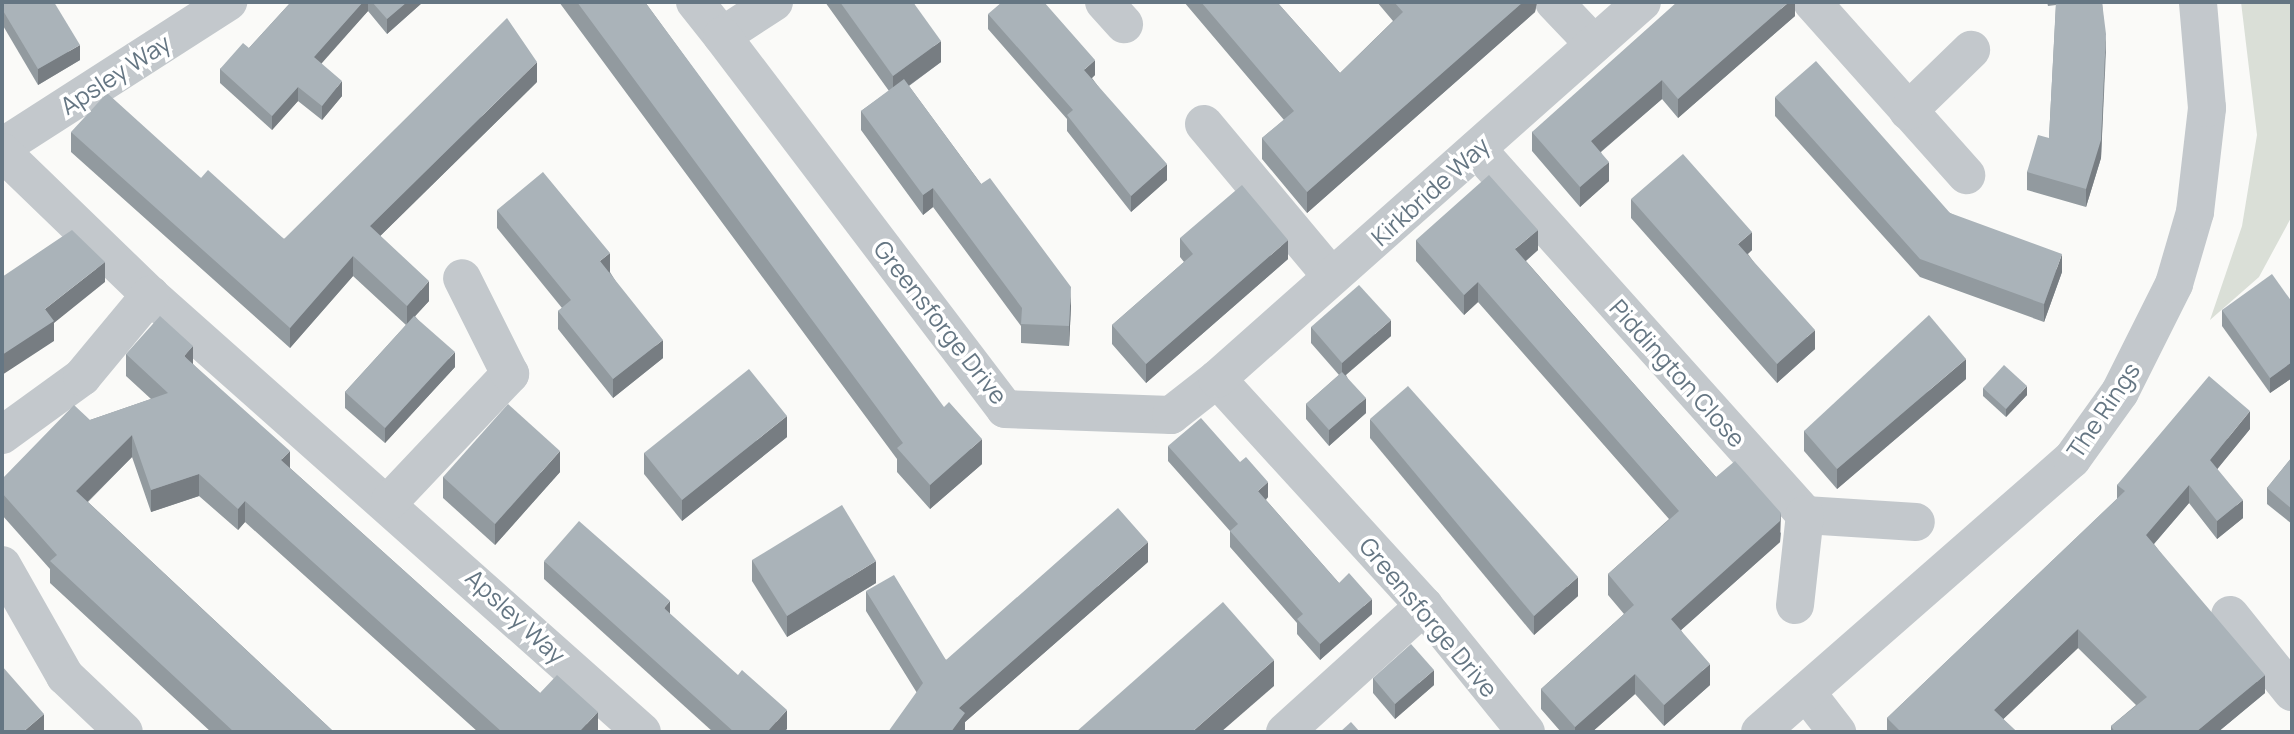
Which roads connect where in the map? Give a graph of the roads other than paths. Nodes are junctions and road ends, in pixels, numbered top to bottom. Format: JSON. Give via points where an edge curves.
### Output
{"nodes":[{"id":1,"x":228,"y":2,"type":"edge"},
{"id":2,"x":695,"y":2,"type":"edge"},
{"id":3,"x":774,"y":2,"type":"edge"},
{"id":4,"x":1554,"y":2,"type":"edge"},
{"id":5,"x":1642,"y":2,"type":"edge"},
{"id":6,"x":1812,"y":2,"type":"edge"},
{"id":7,"x":2198,"y":2,"type":"edge"},
{"id":8,"x":722,"y":36,"type":"junction"},
{"id":9,"x":1594,"y":44,"type":"junction"},
{"id":10,"x":1971,"y":50,"type":"dead end"},
{"id":11,"x":1908,"y":111,"type":"junction"},
{"id":12,"x":1204,"y":124,"type":"dead end"},
{"id":13,"x":2,"y":149,"type":"edge"},
{"id":14,"x":1477,"y":149,"type":"junction"},
{"id":15,"x":1966,"y":175,"type":"dead end"},
{"id":16,"x":1332,"y":277,"type":"junction"},
{"id":17,"x":462,"y":278,"type":"dead end"},
{"id":18,"x":150,"y":295,"type":"junction"},
{"id":19,"x":1217,"y":379,"type":"junction"},
{"id":20,"x":2,"y":435,"type":"edge"},
{"id":21,"x":390,"y":501,"type":"junction"},
{"id":22,"x":1805,"y":515,"type":"junction"},
{"id":23,"x":1916,"y":522,"type":"dead end"},
{"id":24,"x":2,"y":565,"type":"edge"},
{"id":25,"x":1795,"y":605,"type":"dead end"},
{"id":26,"x":1424,"y":607,"type":"junction"},
{"id":27,"x":2230,"y":615,"type":"dead end"},
{"id":28,"x":2292,"y":690,"type":"edge"},
{"id":29,"x":1806,"y":692,"type":"junction"},
{"id":30,"x":124,"y":732,"type":"edge"},
{"id":31,"x":642,"y":732,"type":"edge"},
{"id":32,"x":1285,"y":732,"type":"edge"},
{"id":33,"x":1526,"y":732,"type":"edge"},
{"id":34,"x":1760,"y":732,"type":"edge"},
{"id":35,"x":1838,"y":732,"type":"edge"}],
"edges":[{"from":1,"to":13,"type":"street","name":"Apsley Way"},
{"from":2,"to":8,"type":"street"},
{"from":3,"to":8,"type":"street"},
{"from":4,"to":9,"type":"street"},
{"from":5,"to":9,"type":"street","name":"Kirkbride Way"},
{"from":6,"to":11,"type":"street"},
{"from":7,"to":29,"type":"street","name":"The Rings","via":[[2207,108],[2195,212],[2175,284],[2120,392],[2072,459]]},
{"from":8,"to":19,"type":"street","name":"Greensforge Drive","via":[[1005,409],[1171,415]]},
{"from":9,"to":14,"type":"street","name":"Kirkbride Way"},
{"from":10,"to":11,"type":"street"},
{"from":11,"to":15,"type":"street"},
{"from":12,"to":16,"type":"street"},
{"from":13,"to":18,"type":"street","name":"Apsley Way"},
{"from":14,"to":16,"type":"street","name":"Kirkbride Way"},
{"from":14,"to":22,"type":"street","name":"Piddington Close"},
{"from":16,"to":19,"type":"street","name":"Kirkbride Way"},
{"from":17,"to":21,"type":"street","via":[[510,374]]},
{"from":18,"to":20,"type":"street","via":[[82,377]]},
{"from":18,"to":21,"type":"street","name":"Apsley Way"},
{"from":19,"to":26,"type":"street","name":"Greensforge Drive"},
{"from":21,"to":31,"type":"street","name":"Apsley Way"},
{"from":22,"to":23,"type":"street"},
{"from":22,"to":25,"type":"street"},
{"from":24,"to":30,"type":"street","via":[[65,676]]},
{"from":26,"to":32,"type":"street"},
{"from":26,"to":33,"type":"street","name":"Greensforge Drive"},
{"from":27,"to":28,"type":"street"},
{"from":29,"to":34,"type":"street","name":"The Rings"},
{"from":29,"to":35,"type":"street"}]}
